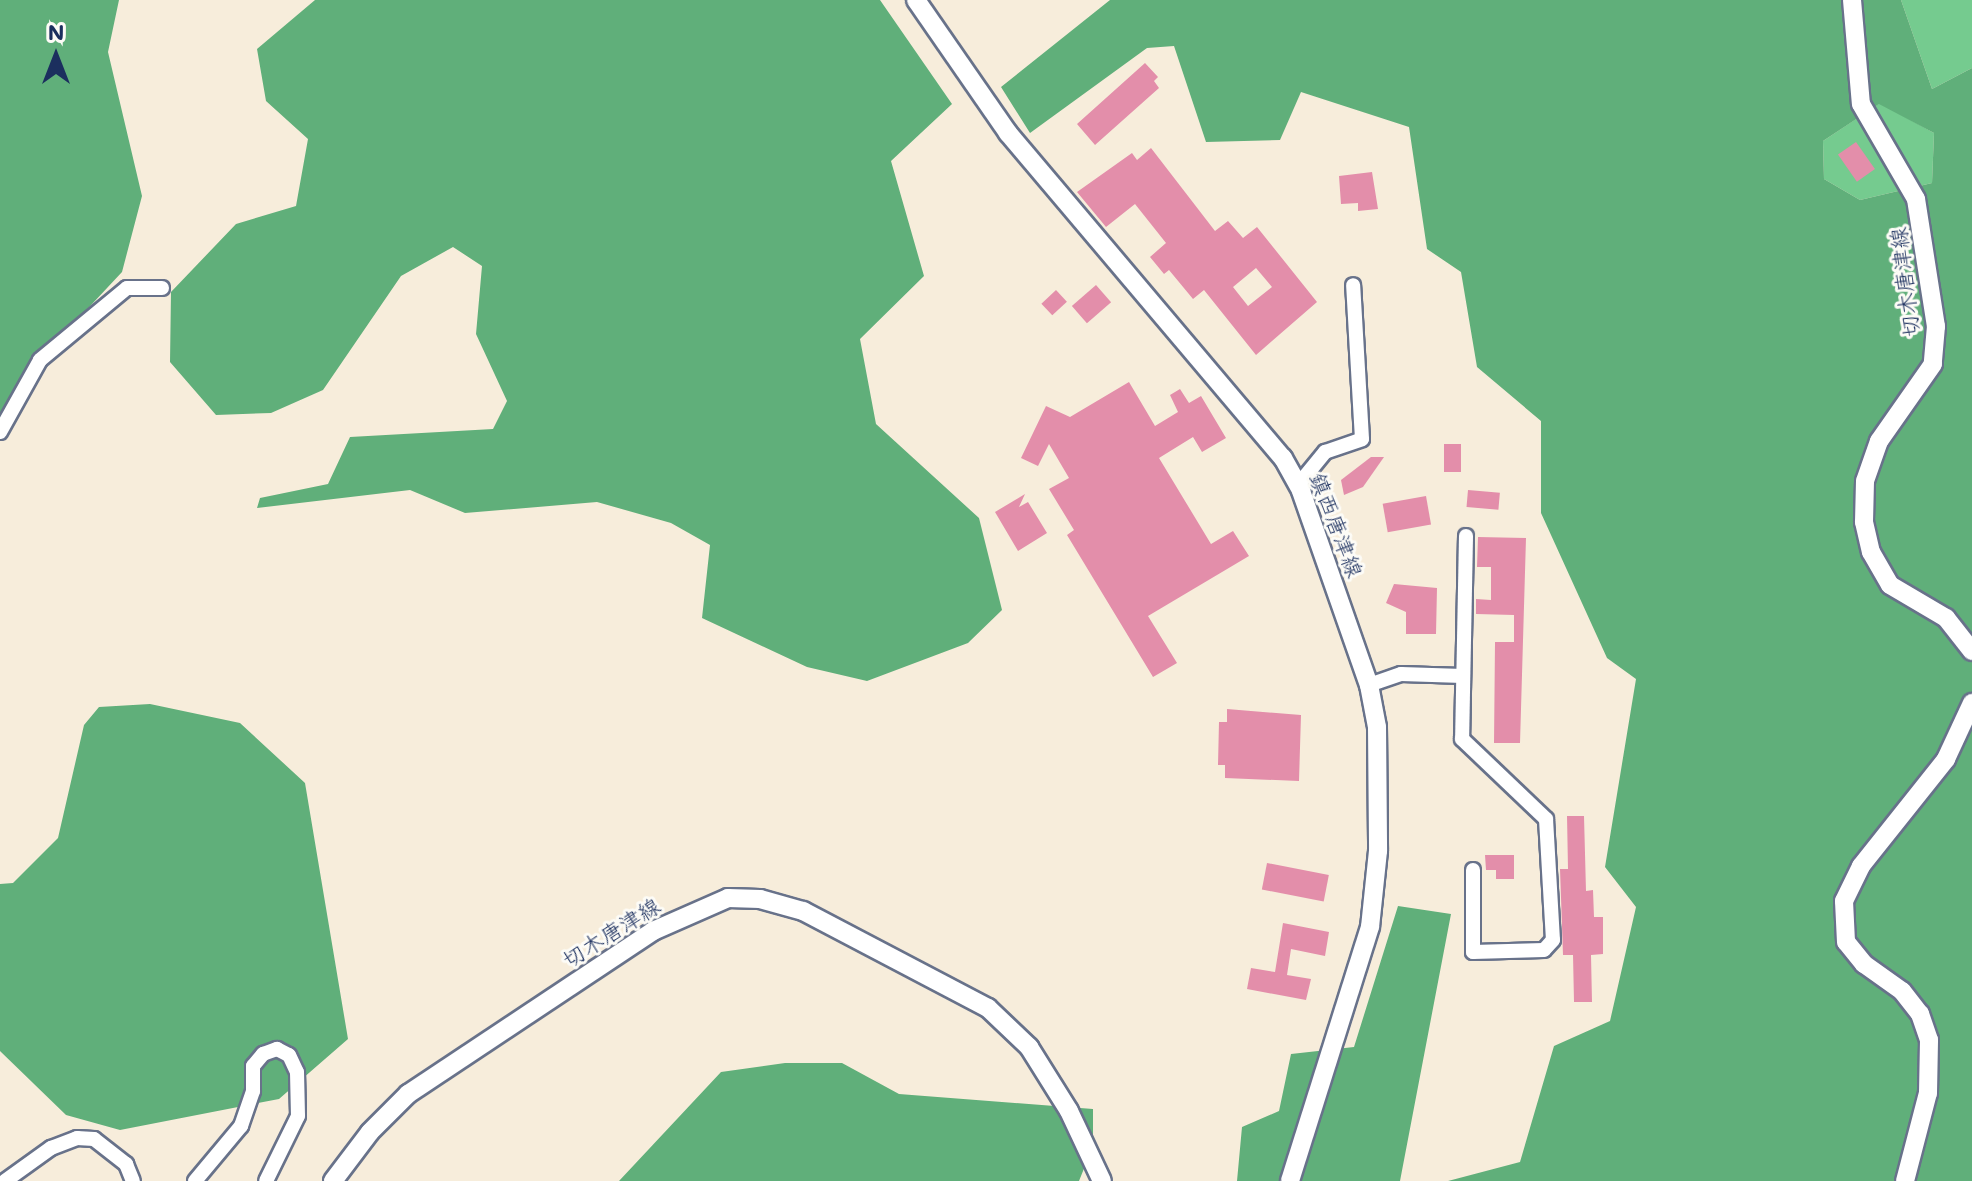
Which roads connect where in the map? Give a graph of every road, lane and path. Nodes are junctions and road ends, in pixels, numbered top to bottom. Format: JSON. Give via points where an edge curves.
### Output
{"nodes":[{"id":1,"x":916,"y":0,"type":"edge"},
{"id":2,"x":1852,"y":0,"type":"edge"},
{"id":3,"x":1353,"y":285,"type":"dead end"},
{"id":4,"x":162,"y":288,"type":"dead end"},
{"id":5,"x":0,"y":432,"type":"edge"},
{"id":6,"x":1298,"y":485,"type":"junction"},
{"id":7,"x":1466,"y":536,"type":"dead end"},
{"id":8,"x":1972,"y":651,"type":"edge"},
{"id":9,"x":1463,"y":676,"type":"junction"},
{"id":10,"x":1369,"y":685,"type":"junction"},
{"id":11,"x":1972,"y":703,"type":"edge"},
{"id":12,"x":1473,"y":870,"type":"dead end"},
{"id":13,"x":5,"y":1181,"type":"edge"},
{"id":14,"x":133,"y":1181,"type":"edge"},
{"id":15,"x":195,"y":1181,"type":"edge"},
{"id":16,"x":266,"y":1181,"type":"edge"},
{"id":17,"x":333,"y":1181,"type":"edge"},
{"id":18,"x":1102,"y":1181,"type":"edge"},
{"id":19,"x":1290,"y":1181,"type":"edge"},
{"id":20,"x":1905,"y":1181,"type":"edge"}],
"edges":[{"from":1,"to":6,"type":"main road","name":"鎮西唐津線","via":[[1008,133],[1283,458]]},
{"from":2,"to":8,"type":"main road","name":"切木唐津線","via":[[1861,104],[1916,199],[1936,326],[1933,364],[1879,441],[1865,481],[1864,522],[1871,552],[1890,585],[1946,618]]},
{"from":3,"to":6,"type":"street","via":[[1362,439],[1325,452]]},
{"from":4,"to":5,"type":"street","via":[[127,288],[40,360]]},
{"from":6,"to":10,"type":"main road","name":"鎮西唐津線"},
{"from":7,"to":9,"type":"street"},
{"from":9,"to":10,"type":"street","via":[[1401,674]]},
{"from":9,"to":12,"type":"street","via":[[1462,739],[1546,819],[1553,940],[1544,950],[1473,952]]},
{"from":10,"to":19,"type":"main road","name":"鎮西唐津線","via":[[1377,727],[1378,851],[1370,927]]},
{"from":11,"to":20,"type":"main road","via":[[1946,759],[1861,866],[1844,901],[1841,922],[1846,942],[1864,964],[1902,991],[1920,1014],[1929,1040],[1928,1093]]},
{"from":13,"to":14,"type":"street","via":[[51,1148],[77,1138],[94,1139],[126,1164]]},
{"from":15,"to":16,"type":"street","via":[[241,1126],[253,1091],[253,1066],[263,1054],[277,1049],[289,1055],[297,1072],[298,1116]]},
{"from":17,"to":18,"type":"main road","name":"切木唐津線","via":[[408,1094],[653,931],[728,898],[760,899],[803,911],[988,1008],[1029,1047],[1069,1111]]}]}
